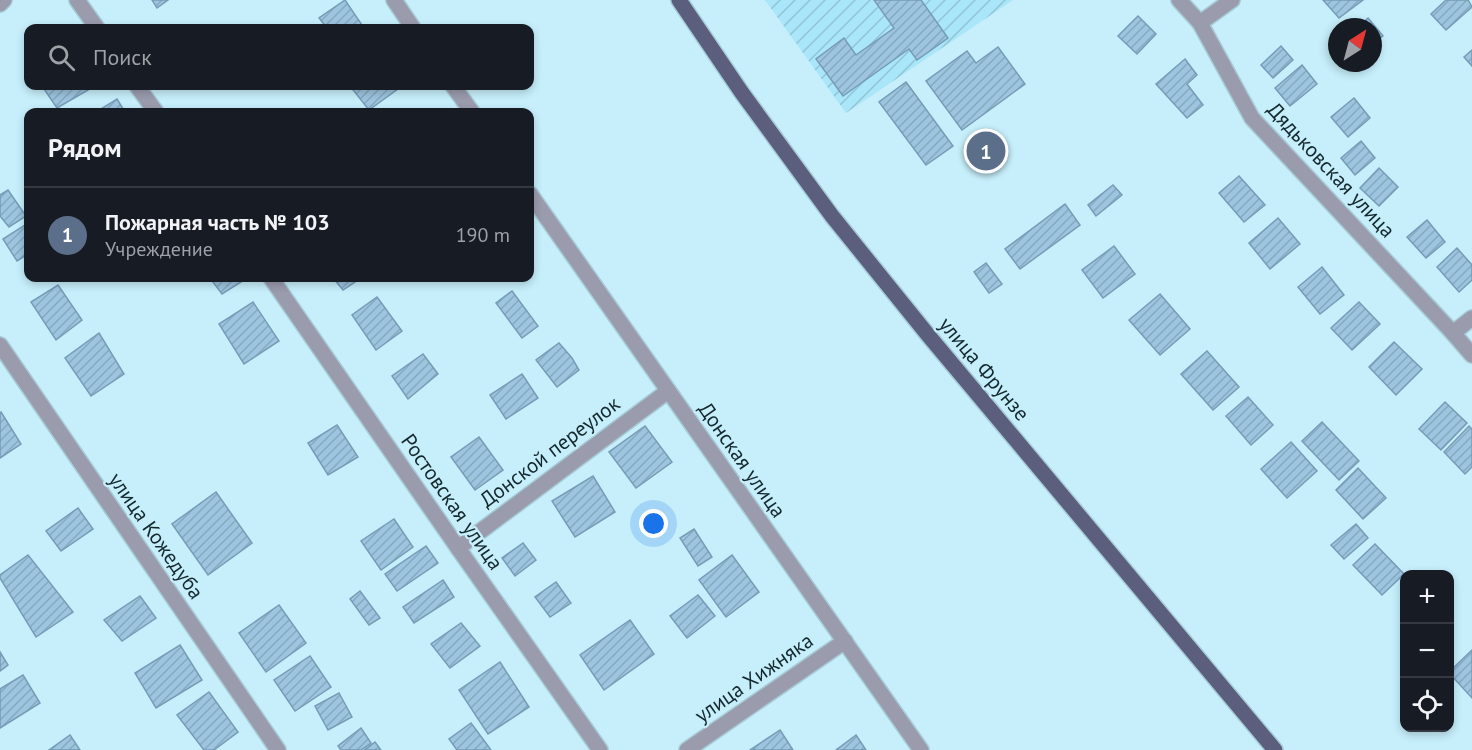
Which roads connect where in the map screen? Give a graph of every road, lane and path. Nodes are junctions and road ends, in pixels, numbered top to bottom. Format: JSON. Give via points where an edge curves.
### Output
{"nodes":[{"id":1,"x":4,"y":0,"type":"edge"},
{"id":2,"x":77,"y":0,"type":"edge"},
{"id":3,"x":393,"y":0,"type":"edge"},
{"id":4,"x":679,"y":0,"type":"edge"},
{"id":5,"x":1179,"y":0,"type":"edge"},
{"id":6,"x":1232,"y":0,"type":"edge"},
{"id":7,"x":0,"y":4,"type":"edge"},
{"id":8,"x":1200,"y":23,"type":"junction"},
{"id":9,"x":94,"y":24,"type":"edge"},
{"id":10,"x":411,"y":24,"type":"edge"},
{"id":11,"x":140,"y":90,"type":"edge"},
{"id":12,"x":456,"y":90,"type":"edge"},
{"id":13,"x":153,"y":108,"type":"edge"},
{"id":14,"x":469,"y":108,"type":"edge"},
{"id":15,"x":534,"y":200,"type":"edge"},
{"id":16,"x":274,"y":282,"type":"edge"},
{"id":17,"x":1472,"y":318,"type":"edge"},
{"id":18,"x":1453,"y":333,"type":"junction"},
{"id":19,"x":0,"y":345,"type":"edge"},
{"id":20,"x":1472,"y":355,"type":"edge"},
{"id":21,"x":668,"y":391,"type":"junction"},
{"id":22,"x":458,"y":548,"type":"junction"},
{"id":23,"x":845,"y":641,"type":"junction"},
{"id":24,"x":278,"y":750,"type":"edge"},
{"id":25,"x":600,"y":750,"type":"edge"},
{"id":26,"x":687,"y":750,"type":"edge"},
{"id":27,"x":921,"y":750,"type":"edge"},
{"id":28,"x":1275,"y":750,"type":"edge"}],
"edges":[{"from":1,"to":7,"type":"street"},
{"from":2,"to":9,"type":"street"},
{"from":3,"to":10,"type":"street"},
{"from":4,"to":28,"type":"main road","name":"улица Фрунзе","via":[[832,216]]},
{"from":5,"to":8,"type":"street","name":"Дядьковская улица"},
{"from":6,"to":8,"type":"street"},
{"from":8,"to":18,"type":"street","name":"Дядьковская улица","via":[[1252,118]]},
{"from":11,"to":13,"type":"street"},
{"from":12,"to":14,"type":"street"},
{"from":15,"to":21,"type":"street","name":"Донская улица"},
{"from":16,"to":22,"type":"street","name":"Ростовская улица"},
{"from":17,"to":18,"type":"street"},
{"from":18,"to":20,"type":"street","name":"Дядьковская улица"},
{"from":19,"to":24,"type":"street","name":"улица Кожедуба"},
{"from":21,"to":22,"type":"street","name":"Донской переулок"},
{"from":21,"to":23,"type":"street","name":"Донская улица"},
{"from":22,"to":25,"type":"street","name":"Ростовская улица"},
{"from":23,"to":26,"type":"street","name":"улица Хижняка"},
{"from":23,"to":27,"type":"street","name":"Донская улица"}]}
